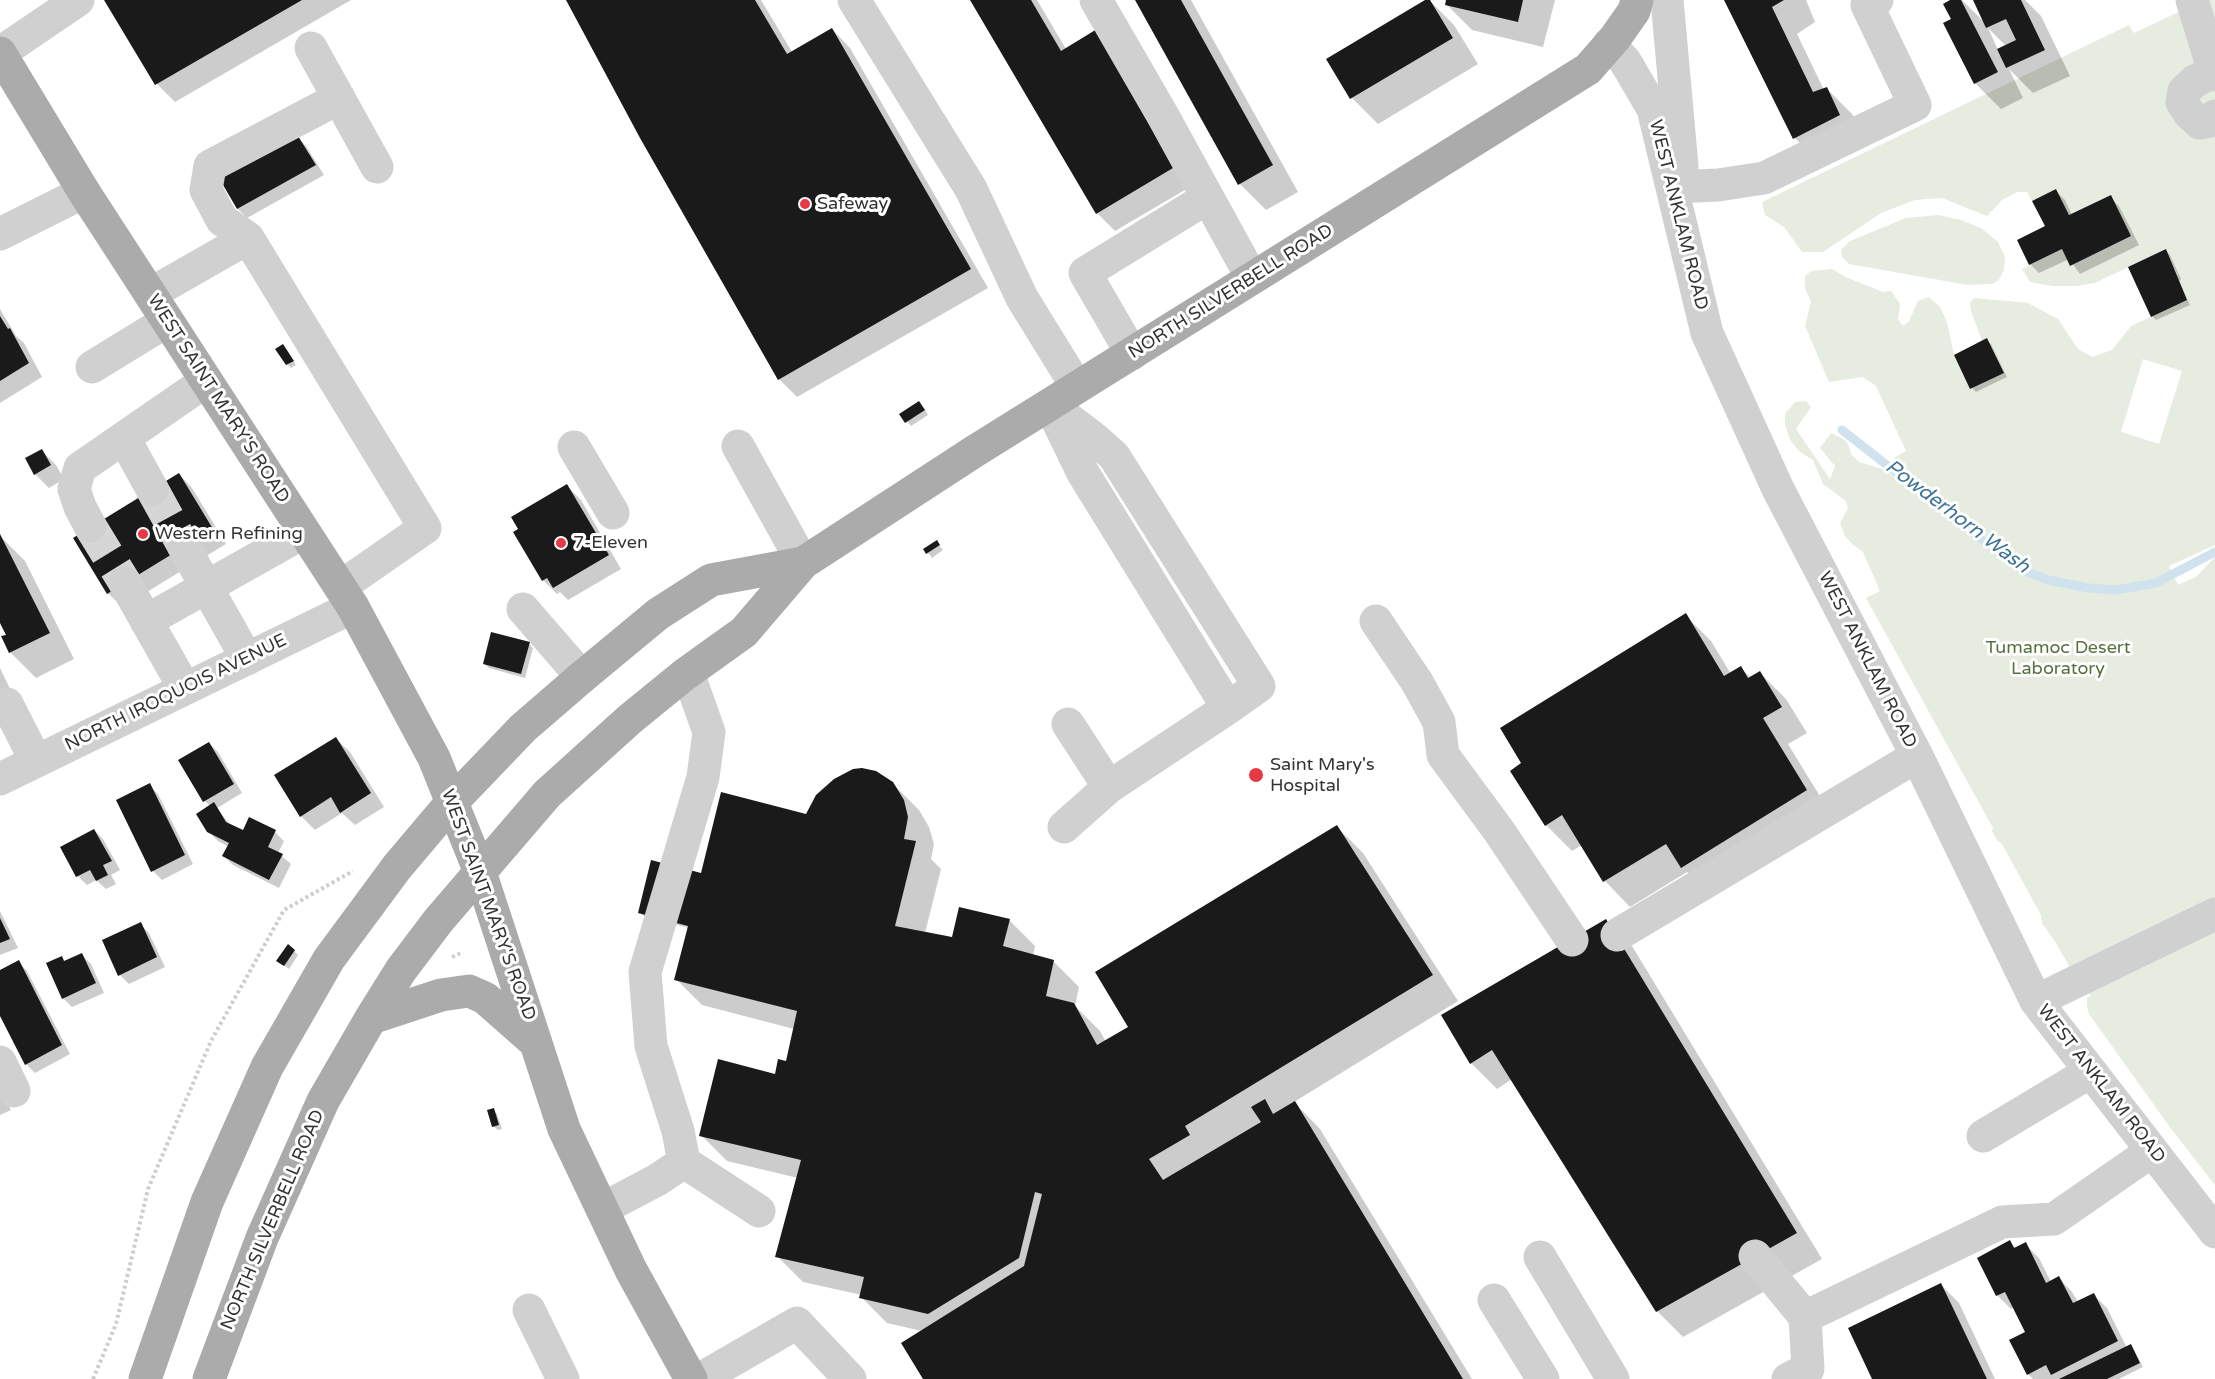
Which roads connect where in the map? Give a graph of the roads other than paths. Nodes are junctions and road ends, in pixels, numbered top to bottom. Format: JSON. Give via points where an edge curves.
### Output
{"nodes":[{"id":1,"x":78,"y":0,"type":"edge"},
{"id":2,"x":854,"y":0,"type":"edge"},
{"id":3,"x":1096,"y":0,"type":"edge"},
{"id":4,"x":1637,"y":0,"type":"edge"},
{"id":5,"x":1667,"y":0,"type":"edge"},
{"id":6,"x":1877,"y":0,"type":"edge"},
{"id":7,"x":2192,"y":0,"type":"edge"},
{"id":8,"x":1609,"y":44,"type":"junction"},
{"id":9,"x":311,"y":48,"type":"dead end"},
{"id":10,"x":0,"y":53,"type":"edge"},
{"id":11,"x":2215,"y":73,"type":"edge"},
{"id":12,"x":339,"y":98,"type":"junction"},
{"id":13,"x":2215,"y":116,"type":"edge"},
{"id":14,"x":377,"y":166,"type":"dead end"},
{"id":15,"x":1678,"y":187,"type":"junction"},
{"id":16,"x":84,"y":192,"type":"junction"},
{"id":17,"x":1207,"y":198,"type":"junction"},
{"id":18,"x":0,"y":234,"type":"edge"},
{"id":19,"x":248,"y":238,"type":"junction"},
{"id":20,"x":1252,"y":278,"type":"junction"},
{"id":21,"x":159,"y":308,"type":"junction"},
{"id":22,"x":1132,"y":354,"type":"junction"},
{"id":23,"x":92,"y":367,"type":"dead end"},
{"id":24,"x":206,"y":381,"type":"junction"},
{"id":25,"x":1077,"y":387,"type":"junction"},
{"id":26,"x":1050,"y":405,"type":"junction"},
{"id":27,"x":124,"y":438,"type":"junction"},
{"id":28,"x":738,"y":446,"type":"dead end"},
{"id":29,"x":574,"y":447,"type":"dead end"},
{"id":30,"x":152,"y":489,"type":"tunnel mouth"},
{"id":31,"x":614,"y":513,"type":"dead end"},
{"id":32,"x":90,"y":526,"type":"tunnel mouth"},
{"id":33,"x":304,"y":532,"type":"junction"},
{"id":34,"x":184,"y":547,"type":"tunnel mouth"},
{"id":35,"x":803,"y":563,"type":"junction"},
{"id":36,"x":124,"y":583,"type":"tunnel mouth"},
{"id":37,"x":206,"y":587,"type":"junction"},
{"id":38,"x":346,"y":597,"type":"junction"},
{"id":39,"x":523,"y":609,"type":"dead end"},
{"id":40,"x":146,"y":621,"type":"junction"},
{"id":41,"x":1376,"y":621,"type":"dead end"},
{"id":42,"x":247,"y":659,"type":"junction"},
{"id":43,"x":688,"y":673,"type":"junction"},
{"id":44,"x":582,"y":677,"type":"junction"},
{"id":45,"x":185,"y":689,"type":"junction"},
{"id":46,"x":7,"y":704,"type":"dead end"},
{"id":47,"x":1228,"y":708,"type":"junction"},
{"id":48,"x":1068,"y":724,"type":"dead end"},
{"id":49,"x":1917,"y":756,"type":"junction"},
{"id":50,"x":36,"y":761,"type":"junction"},
{"id":51,"x":0,"y":779,"type":"edge"},
{"id":52,"x":1109,"y":787,"type":"junction"},
{"id":53,"x":452,"y":802,"type":"junction"},
{"id":54,"x":1064,"y":827,"type":"dead end"},
{"id":55,"x":480,"y":872,"type":"junction"},
{"id":56,"x":2215,"y":914,"type":"edge"},
{"id":57,"x":1617,"y":935,"type":"dead end"},
{"id":58,"x":1572,"y":940,"type":"dead end"},
{"id":59,"x":2036,"y":1001,"type":"junction"},
{"id":60,"x":370,"y":1018,"type":"junction"},
{"id":61,"x":536,"y":1043,"type":"junction"},
{"id":62,"x":2090,"y":1072,"type":"junction"},
{"id":63,"x":1983,"y":1136,"type":"dead end"},
{"id":64,"x":2152,"y":1150,"type":"junction"},
{"id":65,"x":684,"y":1162,"type":"junction"},
{"id":66,"x":602,"y":1209,"type":"junction"},
{"id":67,"x":759,"y":1211,"type":"dead end"},
{"id":68,"x":2215,"y":1232,"type":"edge"},
{"id":69,"x":1755,"y":1256,"type":"dead end"},
{"id":70,"x":1540,"y":1257,"type":"dead end"},
{"id":71,"x":1494,"y":1300,"type":"dead end"},
{"id":72,"x":529,"y":1310,"type":"dead end"},
{"id":73,"x":1805,"y":1317,"type":"junction"},
{"id":74,"x":145,"y":1379,"type":"edge"},
{"id":75,"x":208,"y":1379,"type":"edge"},
{"id":76,"x":563,"y":1379,"type":"edge"},
{"id":77,"x":692,"y":1379,"type":"edge"},
{"id":78,"x":700,"y":1379,"type":"edge"},
{"id":79,"x":850,"y":1379,"type":"edge"},
{"id":80,"x":1543,"y":1379,"type":"edge"},
{"id":81,"x":1613,"y":1379,"type":"edge"},
{"id":82,"x":1788,"y":1379,"type":"edge"}],
"edges":[{"from":1,"to":10,"type":"street"},
{"from":2,"to":25,"type":"street","via":[[971,189],[1022,298]]},
{"from":3,"to":17,"type":"street"},
{"from":4,"to":8,"type":"main road","name":"NORTH SILVERBELL ROAD","via":[[1634,11]]},
{"from":5,"to":15,"type":"street"},
{"from":6,"to":15,"type":"street","via":[[1867,5],[1915,105],[1764,178]]},
{"from":7,"to":11,"type":"street"},
{"from":8,"to":15,"type":"street","name":"WEST ANKLAM ROAD","via":[[1625,61],[1653,109]]},
{"from":8,"to":20,"type":"main road","name":"NORTH SILVERBELL ROAD","via":[[1588,69]]},
{"from":9,"to":12,"type":"street"},
{"from":10,"to":16,"type":"main road","name":"WEST SAINT MARY'S ROAD"},
{"from":11,"to":13,"type":"street","via":[[2189,86],[2182,102],[2200,123]]},
{"from":12,"to":14,"type":"street"},
{"from":12,"to":19,"type":"street","via":[[210,166],[206,190],[211,200],[222,220]]},
{"from":15,"to":49,"type":"street","name":"WEST ANKLAM ROAD","via":[[1689,261],[1707,333],[1778,489]]},
{"from":16,"to":18,"type":"street"},
{"from":16,"to":21,"type":"main road","name":"WEST SAINT MARY'S ROAD"},
{"from":17,"to":20,"type":"street"},
{"from":17,"to":22,"type":"street","via":[[1085,273]]},
{"from":19,"to":21,"type":"street"},
{"from":19,"to":38,"type":"street","name":"NORTH IROQUOIS AVENUE","via":[[425,528]]},
{"from":20,"to":22,"type":"main road","name":"NORTH SILVERBELL ROAD"},
{"from":21,"to":23,"type":"street"},
{"from":21,"to":24,"type":"main road","name":"WEST SAINT MARY'S ROAD"},
{"from":22,"to":25,"type":"main road","name":"NORTH SILVERBELL ROAD"},
{"from":24,"to":27,"type":"street"},
{"from":24,"to":33,"type":"main road","name":"WEST SAINT MARY'S ROAD"},
{"from":25,"to":26,"type":"main road","name":"NORTH SILVERBELL ROAD"},
{"from":26,"to":35,"type":"main road","name":"NORTH SILVERBELL ROAD"},
{"from":26,"to":47,"type":"street","via":[[1083,473]]},
{"from":26,"to":47,"type":"street","via":[[1114,456],[1258,686]]},
{"from":27,"to":30,"type":"street"},
{"from":27,"to":32,"type":"street","via":[[80,468],[74,489]]},
{"from":28,"to":35,"type":"street"},
{"from":29,"to":31,"type":"street"},
{"from":33,"to":37,"type":"street"},
{"from":33,"to":38,"type":"main road","name":"WEST SAINT MARY'S ROAD"},
{"from":34,"to":37,"type":"street"},
{"from":35,"to":43,"type":"main road","name":"NORTH SILVERBELL ROAD","via":[[744,632]]},
{"from":35,"to":44,"type":"main road","name":"NORTH SILVERBELL ROAD","via":[[711,580],[658,614]]},
{"from":36,"to":40,"type":"street"},
{"from":37,"to":40,"type":"street"},
{"from":37,"to":42,"type":"street"},
{"from":38,"to":42,"type":"street","name":"NORTH IROQUOIS AVENUE"},
{"from":38,"to":53,"type":"main road","name":"WEST SAINT MARY'S ROAD","via":[[434,758]]},
{"from":39,"to":44,"type":"street"},
{"from":40,"to":45,"type":"street"},
{"from":41,"to":58,"type":"street","via":[[1439,722],[1443,755]]},
{"from":42,"to":45,"type":"street","name":"NORTH IROQUOIS AVENUE"},
{"from":43,"to":55,"type":"main road","name":"NORTH SILVERBELL ROAD","via":[[547,794]]},
{"from":43,"to":65,"type":"street","via":[[709,732],[705,765],[645,972],[651,1046]]},
{"from":44,"to":53,"type":"main road","name":"NORTH SILVERBELL ROAD","via":[[523,729]]},
{"from":45,"to":50,"type":"street","name":"NORTH IROQUOIS AVENUE"},
{"from":46,"to":50,"type":"street"},
{"from":47,"to":52,"type":"street"},
{"from":48,"to":52,"type":"street"},
{"from":49,"to":57,"type":"street"},
{"from":49,"to":59,"type":"street","name":"WEST ANKLAM ROAD"},
{"from":50,"to":51,"type":"street","name":"NORTH IROQUOIS AVENUE"},
{"from":52,"to":54,"type":"street"},
{"from":53,"to":55,"type":"main road","name":"WEST SAINT MARY'S ROAD"},
{"from":53,"to":74,"type":"main road","name":"NORTH SILVERBELL ROAD","via":[[397,867],[329,960],[267,1067],[207,1202]]},
{"from":55,"to":60,"type":"main road","name":"NORTH SILVERBELL ROAD","via":[[401,970]]},
{"from":55,"to":61,"type":"main road","name":"WEST SAINT MARY'S ROAD"},
{"from":56,"to":59,"type":"street"},
{"from":59,"to":62,"type":"street","name":"WEST ANKLAM ROAD"},
{"from":60,"to":61,"type":"main road","via":[[441,994],[468,991],[485,998]]},
{"from":60,"to":75,"type":"main road","name":"NORTH SILVERBELL ROAD","via":[[323,1101],[271,1217]]},
{"from":61,"to":66,"type":"main road","name":"WEST SAINT MARY'S ROAD","via":[[564,1129]]},
{"from":62,"to":63,"type":"street"},
{"from":62,"to":64,"type":"street","name":"WEST ANKLAM ROAD"},
{"from":64,"to":68,"type":"street","name":"WEST ANKLAM ROAD"},
{"from":64,"to":73,"type":"street","via":[[2054,1219],[2002,1222]]},
{"from":65,"to":66,"type":"street"},
{"from":65,"to":67,"type":"street"},
{"from":66,"to":77,"type":"main road","name":"WEST SAINT MARY'S ROAD"},
{"from":69,"to":73,"type":"street"},
{"from":70,"to":81,"type":"street"},
{"from":71,"to":80,"type":"street"},
{"from":72,"to":76,"type":"street"},
{"from":73,"to":82,"type":"street","via":[[1808,1369]]},
{"from":78,"to":79,"type":"street","via":[[797,1323]]}]}
